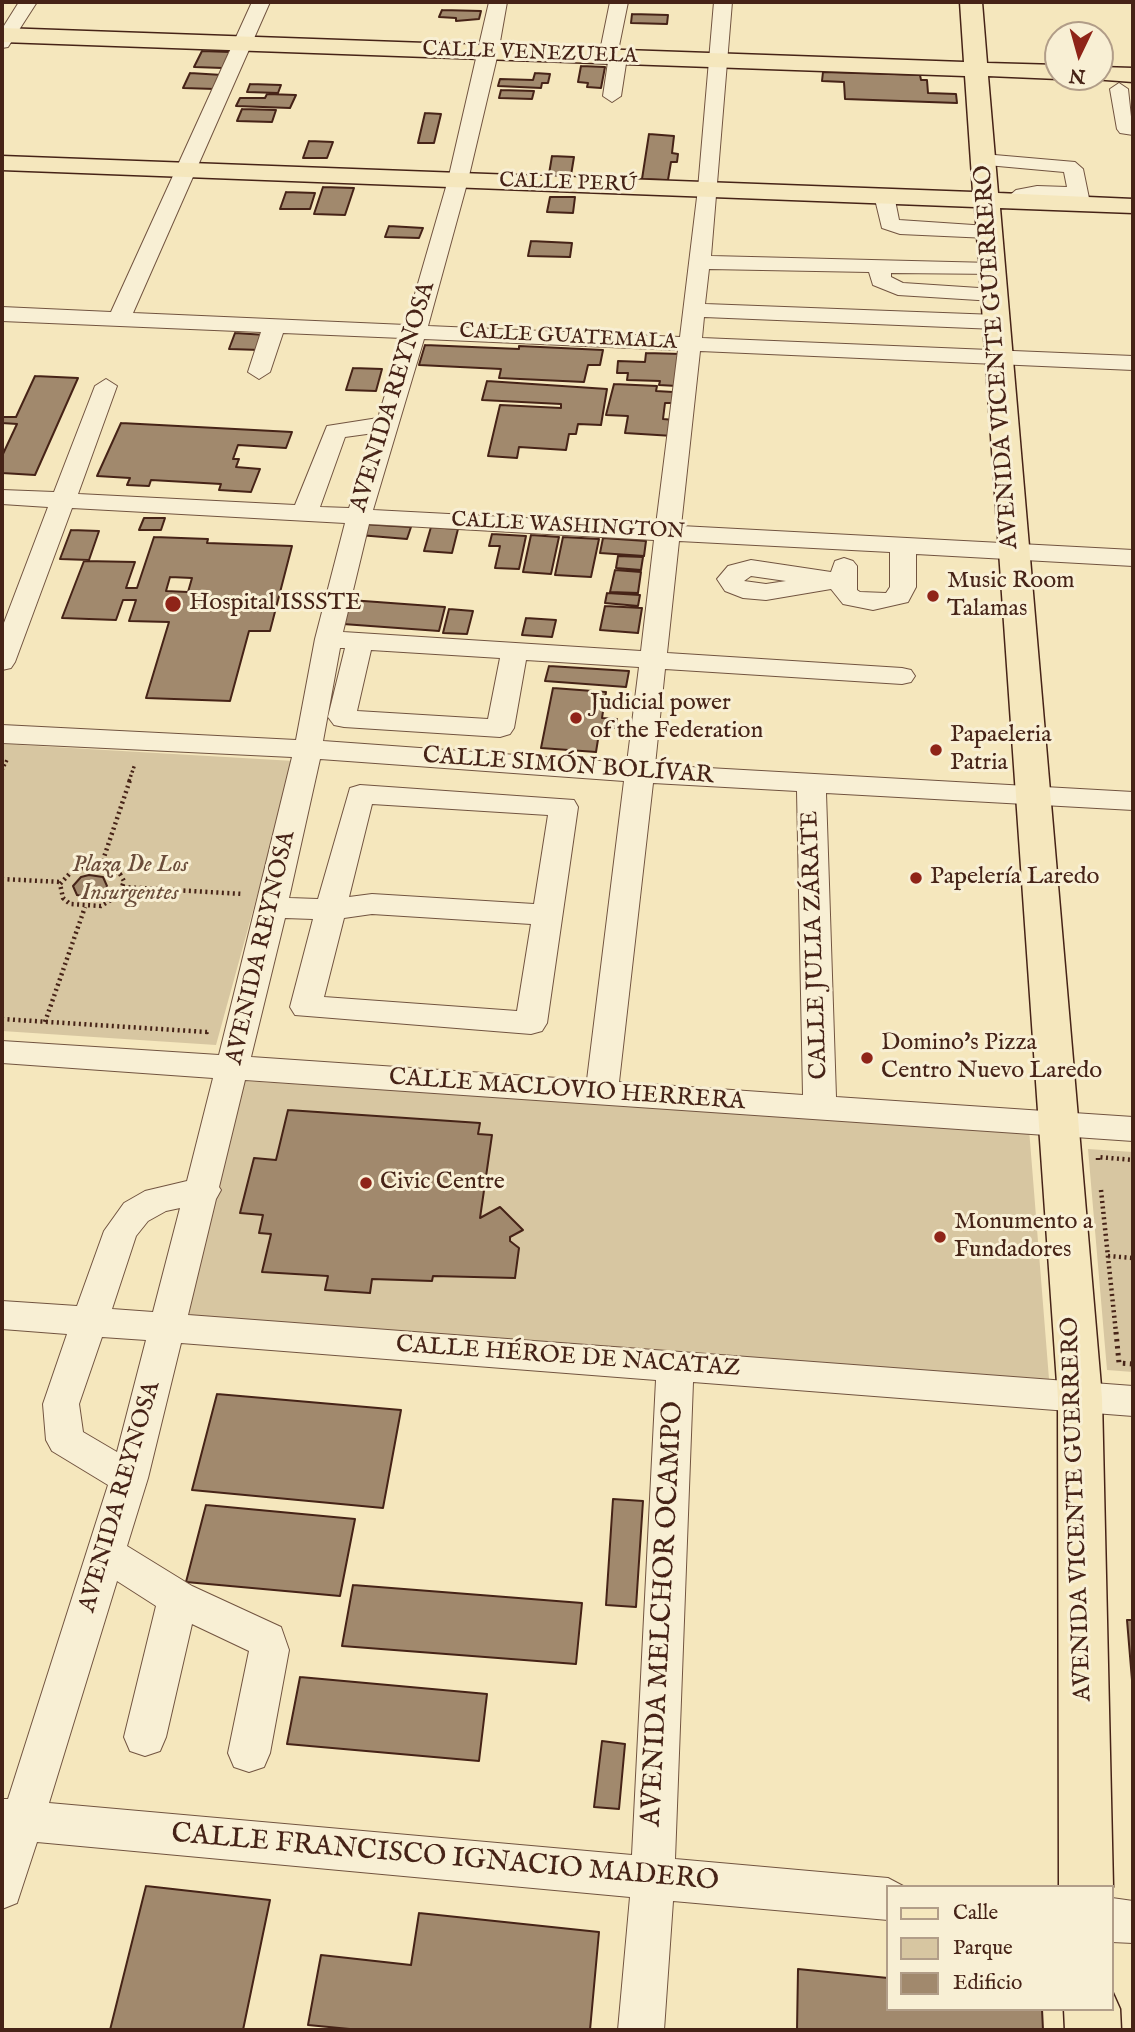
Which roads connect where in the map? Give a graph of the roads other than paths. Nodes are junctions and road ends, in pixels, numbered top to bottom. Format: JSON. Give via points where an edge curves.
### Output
{"nodes":[{"id":1,"x":28,"y":2,"type":"edge"},
{"id":2,"x":261,"y":2,"type":"edge"},
{"id":3,"x":498,"y":2,"type":"edge"},
{"id":4,"x":619,"y":2,"type":"edge"},
{"id":5,"x":723,"y":2,"type":"edge"},
{"id":6,"x":971,"y":2,"type":"edge"},
{"id":7,"x":3,"y":38,"type":"edge"},
{"id":8,"x":242,"y":44,"type":"junction"},
{"id":9,"x":489,"y":53,"type":"junction"},
{"id":10,"x":613,"y":57,"type":"junction"},
{"id":11,"x":717,"y":60,"type":"junction"},
{"id":12,"x":976,"y":69,"type":"junction"},
{"id":13,"x":1044,"y":71,"type":"edge"},
{"id":14,"x":1126,"y":82,"type":"edge"},
{"id":15,"x":612,"y":96,"type":"dead end"},
{"id":16,"x":1133,"y":129,"type":"edge"},
{"id":17,"x":983,"y":160,"type":"junction"},
{"id":18,"x":2,"y":163,"type":"edge"},
{"id":19,"x":186,"y":170,"type":"junction"},
{"id":20,"x":458,"y":180,"type":"junction"},
{"id":21,"x":708,"y":189,"type":"junction"},
{"id":22,"x":884,"y":195,"type":"junction"},
{"id":23,"x":1079,"y":198,"type":"junction"},
{"id":24,"x":1000,"y":200,"type":"junction"},
{"id":25,"x":1133,"y":206,"type":"edge"},
{"id":26,"x":989,"y":232,"type":"junction"},
{"id":27,"x":700,"y":262,"type":"junction"},
{"id":28,"x":994,"y":295,"type":"junction"},
{"id":29,"x":694,"y":310,"type":"junction"},
{"id":30,"x":2,"y":314,"type":"edge"},
{"id":31,"x":844,"y":316,"type":"junction"},
{"id":32,"x":119,"y":319,"type":"junction"},
{"id":33,"x":274,"y":325,"type":"junction"},
{"id":34,"x":414,"y":331,"type":"junction"},
{"id":35,"x":690,"y":344,"type":"junction"},
{"id":36,"x":845,"y":351,"type":"junction"},
{"id":37,"x":998,"y":357,"type":"junction"},
{"id":38,"x":1133,"y":363,"type":"edge"},
{"id":39,"x":259,"y":372,"type":"dead end"},
{"id":40,"x":106,"y":386,"type":"dead end"},
{"id":41,"x":388,"y":424,"type":"junction"},
{"id":42,"x":2,"y":498,"type":"edge"},
{"id":43,"x":63,"y":500,"type":"junction"},
{"id":44,"x":305,"y":513,"type":"junction"},
{"id":45,"x":359,"y":515,"type":"junction"},
{"id":46,"x":668,"y":533,"type":"junction"},
{"id":47,"x":844,"y":543,"type":"junction"},
{"id":48,"x":903,"y":546,"type":"junction"},
{"id":49,"x":1013,"y":552,"type":"junction"},
{"id":50,"x":1133,"y":558,"type":"edge"},
{"id":51,"x":11,"y":612,"type":"edge"},
{"id":52,"x":328,"y":639,"type":"junction"},
{"id":53,"x":360,"y":641,"type":"junction"},
{"id":54,"x":515,"y":650,"type":"junction"},
{"id":55,"x":653,"y":658,"type":"junction"},
{"id":56,"x":2,"y":662,"type":"edge"},
{"id":57,"x":902,"y":676,"type":"dead end"},
{"id":58,"x":2,"y":734,"type":"edge"},
{"id":59,"x":307,"y":749,"type":"junction"},
{"id":60,"x":640,"y":773,"type":"junction"},
{"id":61,"x":811,"y":782,"type":"junction"},
{"id":62,"x":1032,"y":794,"type":"junction"},
{"id":63,"x":1133,"y":801,"type":"edge"},
{"id":64,"x":275,"y":897,"type":"junction"},
{"id":65,"x":332,"y":902,"type":"junction"},
{"id":66,"x":548,"y":915,"type":"junction"},
{"id":67,"x":5,"y":1060,"type":"edge"},
{"id":68,"x":234,"y":1068,"type":"junction"},
{"id":69,"x":602,"y":1093,"type":"junction"},
{"id":70,"x":820,"y":1108,"type":"junction"},
{"id":71,"x":1057,"y":1124,"type":"junction"},
{"id":72,"x":1133,"y":1129,"type":"edge"},
{"id":73,"x":204,"y":1190,"type":"junction"},
{"id":74,"x":2,"y":1315,"type":"edge"},
{"id":75,"x":89,"y":1322,"type":"junction"},
{"id":76,"x":166,"y":1328,"type":"junction"},
{"id":77,"x":675,"y":1366,"type":"junction"},
{"id":78,"x":1080,"y":1398,"type":"junction"},
{"id":79,"x":1133,"y":1401,"type":"edge"},
{"id":80,"x":129,"y":1478,"type":"junction"},
{"id":81,"x":107,"y":1554,"type":"junction"},
{"id":82,"x":178,"y":1598,"type":"junction"},
{"id":83,"x":145,"y":1737,"type":"dead end"},
{"id":84,"x":249,"y":1753,"type":"dead end"},
{"id":85,"x":13,"y":1820,"type":"edge"},
{"id":86,"x":653,"y":1877,"type":"junction"},
{"id":87,"x":1086,"y":1885,"type":"edge"},
{"id":88,"x":2,"y":1888,"type":"edge"},
{"id":89,"x":886,"y":1899,"type":"edge"},
{"id":90,"x":1114,"y":1920,"type":"edge"},
{"id":91,"x":1133,"y":1923,"type":"edge"},
{"id":92,"x":1092,"y":2011,"type":"edge"},
{"id":93,"x":641,"y":2030,"type":"edge"},
{"id":94,"x":1093,"y":2030,"type":"edge"}],
"edges":[{"from":1,"to":7,"type":"street"},
{"from":2,"to":8,"type":"street"},
{"from":3,"to":9,"type":"street","name":"AVENIDA REYNOSA"},
{"from":4,"to":10,"type":"street"},
{"from":5,"to":11,"type":"street"},
{"from":6,"to":12,"type":"main road","name":"AVENIDA VICENTE GUERRERO"},
{"from":7,"to":8,"type":"main road","name":"CALLE VENEZUELA"},
{"from":8,"to":9,"type":"main road","name":"CALLE VENEZUELA"},
{"from":8,"to":19,"type":"street"},
{"from":9,"to":10,"type":"main road","name":"CALLE VENEZUELA"},
{"from":9,"to":20,"type":"street","name":"AVENIDA REYNOSA"},
{"from":10,"to":11,"type":"main road","name":"CALLE VENEZUELA"},
{"from":10,"to":15,"type":"street"},
{"from":11,"to":12,"type":"main road","name":"CALLE VENEZUELA"},
{"from":11,"to":21,"type":"street"},
{"from":12,"to":13,"type":"main road","name":"CALLE VENEZUELA"},
{"from":12,"to":17,"type":"main road","name":"AVENIDA VICENTE GUERRERO"},
{"from":14,"to":16,"type":"street","via":[[1127,129]]},
{"from":17,"to":23,"type":"street","via":[[1068,166],[1073,169]]},
{"from":17,"to":24,"type":"main road","name":"AVENIDA VICENTE GUERRERO"},
{"from":18,"to":19,"type":"main road","name":"CALLE PERÚ"},
{"from":19,"to":20,"type":"main road","name":"CALLE PERÚ"},
{"from":19,"to":32,"type":"street"},
{"from":20,"to":21,"type":"main road","name":"CALLE PERÚ"},
{"from":20,"to":34,"type":"street","name":"AVENIDA REYNOSA"},
{"from":21,"to":22,"type":"main road","name":"CALLE PERÚ"},
{"from":21,"to":27,"type":"street"},
{"from":22,"to":24,"type":"main road","name":"CALLE PERÚ"},
{"from":22,"to":26,"type":"street","via":[[889,224],[900,228]]},
{"from":23,"to":24,"type":"main road","name":"CALLE PERÚ"},
{"from":23,"to":25,"type":"main road","name":"CALLE PERÚ"},
{"from":24,"to":26,"type":"main road","name":"AVENIDA VICENTE GUERRERO"},
{"from":26,"to":28,"type":"main road","name":"AVENIDA VICENTE GUERRERO"},
{"from":27,"to":28,"type":"street","via":[[879,264],[881,280],[898,289]]},
{"from":27,"to":29,"type":"street"},
{"from":28,"to":31,"type":"street"},
{"from":28,"to":37,"type":"main road","name":"AVENIDA VICENTE GUERRERO"},
{"from":29,"to":31,"type":"street"},
{"from":29,"to":35,"type":"street"},
{"from":30,"to":32,"type":"street","name":"CALLE GUATEMALA"},
{"from":31,"to":36,"type":"street"},
{"from":32,"to":33,"type":"street","name":"CALLE GUATEMALA"},
{"from":33,"to":34,"type":"street","name":"CALLE GUATEMALA"},
{"from":33,"to":39,"type":"street"},
{"from":34,"to":35,"type":"street","name":"CALLE GUATEMALA"},
{"from":34,"to":41,"type":"street","name":"AVENIDA REYNOSA"},
{"from":35,"to":36,"type":"street","name":"CALLE GUATEMALA"},
{"from":35,"to":46,"type":"street"},
{"from":36,"to":37,"type":"street","name":"CALLE GUATEMALA"},
{"from":37,"to":38,"type":"street","name":"CALLE GUATEMALA"},
{"from":37,"to":49,"type":"main road","name":"AVENIDA VICENTE GUERRERO"},
{"from":40,"to":43,"type":"street"},
{"from":41,"to":44,"type":"street","via":[[335,431]]},
{"from":41,"to":45,"type":"street","name":"AVENIDA REYNOSA"},
{"from":42,"to":43,"type":"street","name":"CALLE WASHINGTON"},
{"from":43,"to":44,"type":"street","name":"CALLE WASHINGTON"},
{"from":43,"to":51,"type":"street"},
{"from":44,"to":45,"type":"street","name":"CALLE WASHINGTON"},
{"from":45,"to":46,"type":"street","name":"CALLE WASHINGTON"},
{"from":45,"to":52,"type":"street","name":"AVENIDA REYNOSA"},
{"from":46,"to":47,"type":"street","name":"CALLE WASHINGTON"},
{"from":46,"to":55,"type":"street"},
{"from":47,"to":48,"type":"street","name":"CALLE WASHINGTON"},
{"from":47,"to":48,"type":"street","via":[[838,581],[852,598],[873,602],[899,597]]},
{"from":48,"to":49,"type":"street","name":"CALLE WASHINGTON"},
{"from":49,"to":50,"type":"street","name":"CALLE WASHINGTON"},
{"from":49,"to":62,"type":"main road","name":"AVENIDA VICENTE GUERRERO"},
{"from":51,"to":56,"type":"street"},
{"from":52,"to":53,"type":"street"},
{"from":52,"to":59,"type":"street","name":"AVENIDA REYNOSA"},
{"from":53,"to":54,"type":"street"},
{"from":53,"to":54,"type":"street","via":[[344,719],[500,729]]},
{"from":54,"to":55,"type":"street"},
{"from":55,"to":57,"type":"street"},
{"from":55,"to":60,"type":"street"},
{"from":58,"to":59,"type":"street","name":"CALLE SIMÓN BOLÍVAR"},
{"from":59,"to":60,"type":"street","name":"CALLE SIMÓN BOLÍVAR"},
{"from":59,"to":64,"type":"street","name":"AVENIDA REYNOSA"},
{"from":60,"to":61,"type":"street","name":"CALLE SIMÓN BOLÍVAR"},
{"from":60,"to":69,"type":"street"},
{"from":61,"to":62,"type":"street","name":"CALLE SIMÓN BOLÍVAR"},
{"from":61,"to":70,"type":"street","name":"CALLE JULIA ZÁRATE"},
{"from":62,"to":63,"type":"street","name":"CALLE SIMÓN BOLÍVAR"},
{"from":62,"to":71,"type":"main road","name":"AVENIDA VICENTE GUERRERO"},
{"from":64,"to":65,"type":"street"},
{"from":64,"to":68,"type":"street","name":"AVENIDA REYNOSA"},
{"from":65,"to":66,"type":"street"},
{"from":65,"to":66,"type":"street","via":[[360,794],[565,807]]},
{"from":65,"to":66,"type":"street","via":[[306,1007],[531,1023]]},
{"from":67,"to":68,"type":"street","name":"CALLE MACLOVIO HERRERA"},
{"from":68,"to":69,"type":"street","name":"CALLE MACLOVIO HERRERA"},
{"from":68,"to":73,"type":"street","name":"AVENIDA REYNOSA"},
{"from":69,"to":70,"type":"street","name":"CALLE MACLOVIO HERRERA"},
{"from":70,"to":71,"type":"street","name":"CALLE MACLOVIO HERRERA"},
{"from":71,"to":72,"type":"street","name":"CALLE MACLOVIO HERRERA"},
{"from":71,"to":78,"type":"main road","name":"AVENIDA VICENTE GUERRERO"},
{"from":73,"to":75,"type":"street","via":[[157,1200],[136,1212],[121,1231]]},
{"from":73,"to":76,"type":"street","name":"AVENIDA REYNOSA"},
{"from":74,"to":75,"type":"street","name":"CALLE HÉROE DE NACATAZ"},
{"from":75,"to":76,"type":"street","name":"CALLE HÉROE DE NACATAZ"},
{"from":75,"to":80,"type":"street","via":[[61,1404],[65,1440]]},
{"from":76,"to":77,"type":"street","name":"CALLE HÉROE DE NACATAZ"},
{"from":76,"to":80,"type":"street","name":"AVENIDA REYNOSA"},
{"from":77,"to":78,"type":"street","name":"CALLE HÉROE DE NACATAZ"},
{"from":77,"to":86,"type":"street","name":"AVENIDA MELCHOR OCAMPO"},
{"from":78,"to":79,"type":"street","name":"CALLE HÉROE DE NACATAZ"},
{"from":78,"to":87,"type":"main road","name":"AVENIDA VICENTE GUERRERO"},
{"from":80,"to":81,"type":"street","name":"AVENIDA REYNOSA"},
{"from":81,"to":82,"type":"street"},
{"from":81,"to":85,"type":"street","name":"AVENIDA REYNOSA"},
{"from":82,"to":83,"type":"street"},
{"from":82,"to":84,"type":"street","via":[[267,1640],[269,1650]]},
{"from":85,"to":86,"type":"street","name":"CALLE FRANCISCO IGNACIO MADERO"},
{"from":85,"to":88,"type":"street","name":"AVENIDA REYNOSA"},
{"from":86,"to":89,"type":"street","name":"CALLE FRANCISCO IGNACIO MADERO"},
{"from":86,"to":93,"type":"street","name":"AVENIDA MELCHOR OCAMPO"},
{"from":90,"to":91,"type":"street"},
{"from":92,"to":94,"type":"main road"}]}
